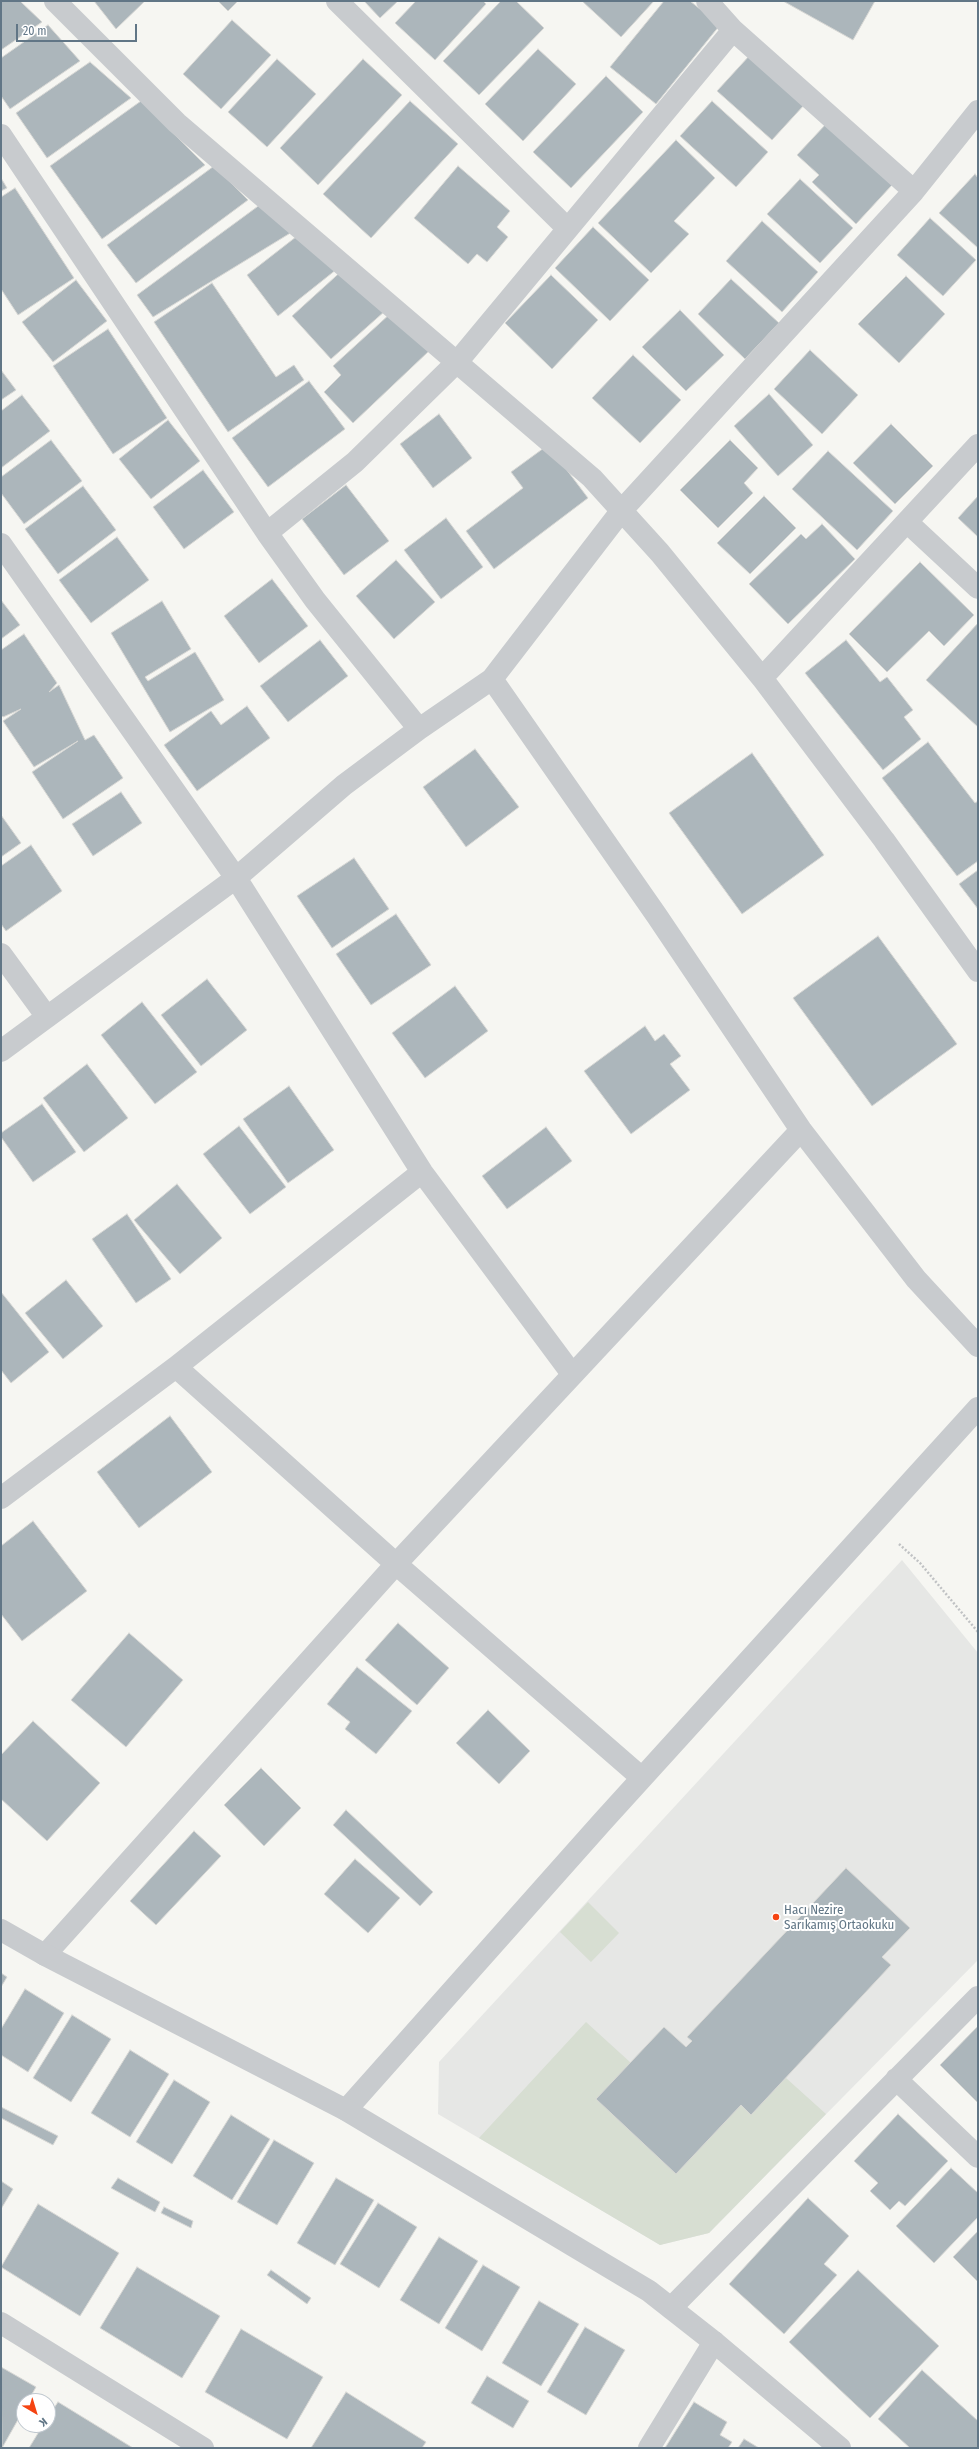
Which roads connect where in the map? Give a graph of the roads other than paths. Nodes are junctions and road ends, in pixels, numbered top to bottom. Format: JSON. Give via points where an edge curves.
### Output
{"nodes":[{"id":1,"x":55,"y":1,"type":"edge"},
{"id":2,"x":337,"y":1,"type":"edge"},
{"id":3,"x":707,"y":1,"type":"edge"},
{"id":4,"x":733,"y":30,"type":"junction"},
{"id":5,"x":978,"y":111,"type":"edge"},
{"id":6,"x":1,"y":135,"type":"edge"},
{"id":7,"x":914,"y":191,"type":"junction"},
{"id":8,"x":567,"y":228,"type":"junction"},
{"id":9,"x":458,"y":361,"type":"junction"},
{"id":10,"x":978,"y":445,"type":"edge"},
{"id":11,"x":622,"y":510,"type":"junction"},
{"id":12,"x":907,"y":522,"type":"junction"},
{"id":13,"x":266,"y":533,"type":"junction"},
{"id":14,"x":1,"y":544,"type":"edge"},
{"id":15,"x":978,"y":588,"type":"edge"},
{"id":16,"x":762,"y":678,"type":"junction"},
{"id":17,"x":492,"y":679,"type":"junction"},
{"id":18,"x":419,"y":729,"type":"junction"},
{"id":19,"x":236,"y":878,"type":"junction"},
{"id":20,"x":1,"y":954,"type":"edge"},
{"id":21,"x":978,"y":971,"type":"edge"},
{"id":22,"x":47,"y":1017,"type":"junction"},
{"id":23,"x":1,"y":1051,"type":"edge"},
{"id":24,"x":801,"y":1130,"type":"junction"},
{"id":25,"x":422,"y":1172,"type":"junction"},
{"id":26,"x":978,"y":1346,"type":"edge"},
{"id":27,"x":176,"y":1367,"type":"junction"},
{"id":28,"x":572,"y":1374,"type":"junction"},
{"id":29,"x":978,"y":1408,"type":"edge"},
{"id":30,"x":1,"y":1498,"type":"edge"},
{"id":31,"x":396,"y":1564,"type":"junction"},
{"id":32,"x":642,"y":1778,"type":"junction"},
{"id":33,"x":1,"y":1930,"type":"edge"},
{"id":34,"x":45,"y":1955,"type":"junction"},
{"id":35,"x":978,"y":1997,"type":"edge"},
{"id":36,"x":896,"y":2079,"type":"junction"},
{"id":37,"x":346,"y":2110,"type":"junction"},
{"id":38,"x":978,"y":2157,"type":"edge"},
{"id":39,"x":671,"y":2308,"type":"junction"},
{"id":40,"x":1,"y":2323,"type":"edge"},
{"id":41,"x":714,"y":2342,"type":"junction"},
{"id":42,"x":203,"y":2448,"type":"edge"},
{"id":43,"x":649,"y":2448,"type":"edge"},
{"id":44,"x":840,"y":2448,"type":"edge"}],
"edges":[{"from":1,"to":9,"type":"street","via":[[178,123]]},
{"from":2,"to":8,"type":"street"},
{"from":3,"to":4,"type":"street"},
{"from":4,"to":7,"type":"street"},
{"from":4,"to":8,"type":"street"},
{"from":5,"to":7,"type":"street"},
{"from":6,"to":13,"type":"street"},
{"from":7,"to":11,"type":"street"},
{"from":8,"to":9,"type":"street"},
{"from":9,"to":11,"type":"street","via":[[592,478]]},
{"from":9,"to":13,"type":"street","via":[[355,462]]},
{"from":10,"to":12,"type":"street"},
{"from":11,"to":16,"type":"street"},
{"from":11,"to":17,"type":"street"},
{"from":12,"to":15,"type":"street"},
{"from":12,"to":16,"type":"street"},
{"from":13,"to":18,"type":"street","via":[[315,600]]},
{"from":14,"to":19,"type":"street"},
{"from":16,"to":21,"type":"street","via":[[884,840]]},
{"from":17,"to":18,"type":"street"},
{"from":17,"to":24,"type":"street","via":[[662,922]]},
{"from":18,"to":19,"type":"street","via":[[344,785]]},
{"from":19,"to":22,"type":"street"},
{"from":19,"to":25,"type":"street"},
{"from":20,"to":22,"type":"street"},
{"from":22,"to":23,"type":"street"},
{"from":24,"to":26,"type":"street","via":[[916,1279]]},
{"from":24,"to":28,"type":"street"},
{"from":25,"to":27,"type":"street"},
{"from":25,"to":28,"type":"street"},
{"from":27,"to":30,"type":"street"},
{"from":27,"to":31,"type":"street"},
{"from":28,"to":31,"type":"street"},
{"from":29,"to":32,"type":"street"},
{"from":31,"to":32,"type":"street"},
{"from":31,"to":34,"type":"street"},
{"from":32,"to":37,"type":"street"},
{"from":33,"to":34,"type":"street"},
{"from":34,"to":37,"type":"street"},
{"from":35,"to":36,"type":"street"},
{"from":36,"to":38,"type":"street"},
{"from":36,"to":39,"type":"street"},
{"from":37,"to":39,"type":"street","via":[[649,2291]]},
{"from":39,"to":41,"type":"street"},
{"from":40,"to":42,"type":"street"},
{"from":41,"to":43,"type":"street"},
{"from":41,"to":44,"type":"street"}]}
